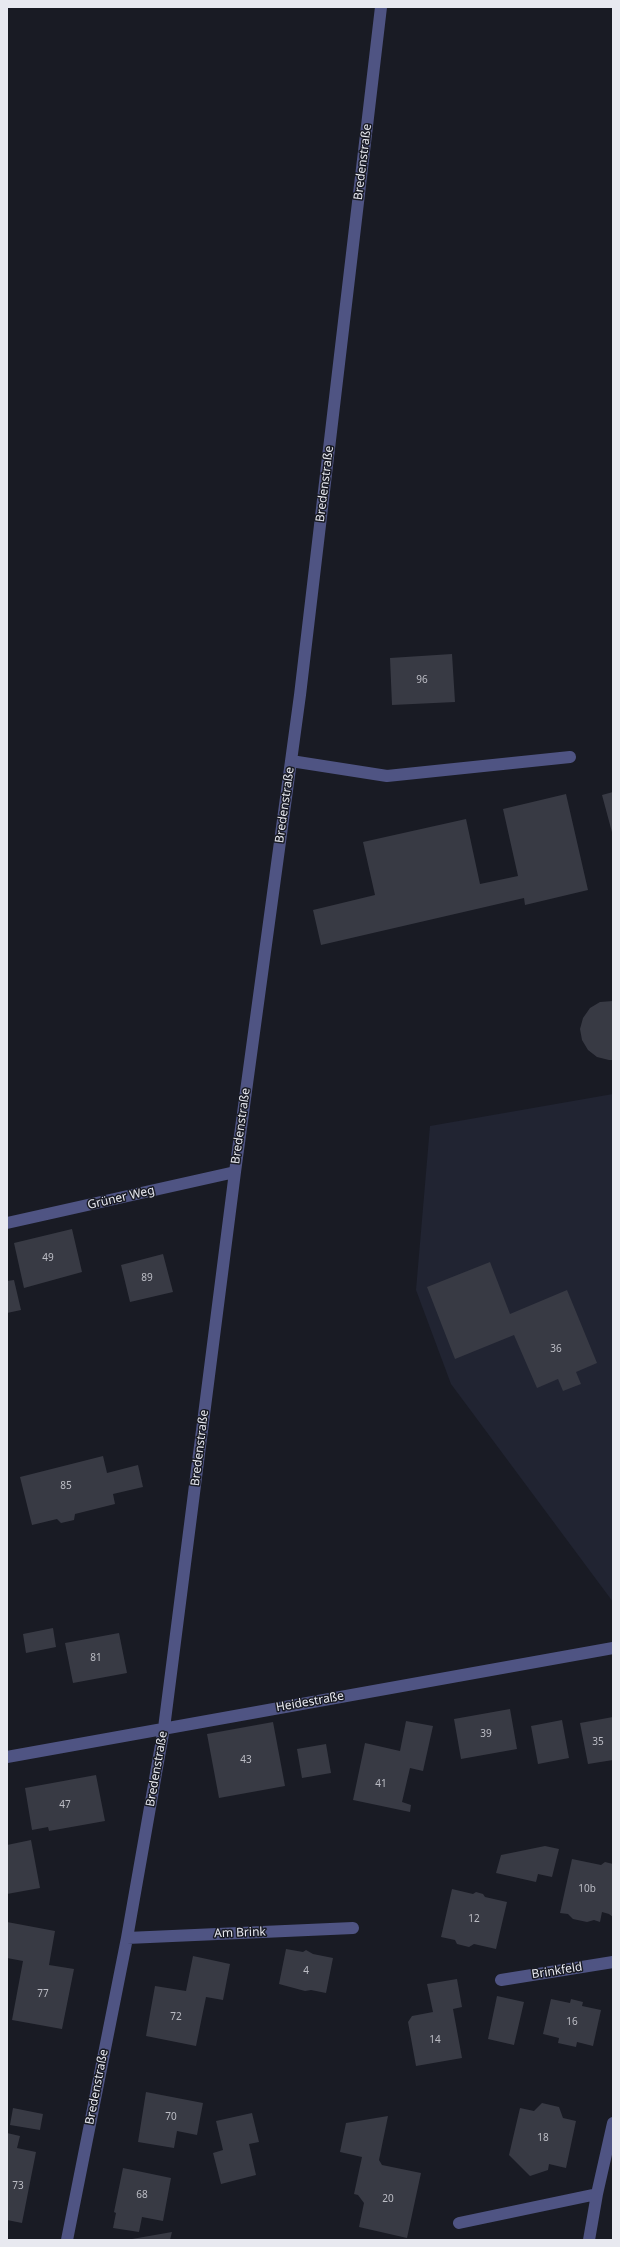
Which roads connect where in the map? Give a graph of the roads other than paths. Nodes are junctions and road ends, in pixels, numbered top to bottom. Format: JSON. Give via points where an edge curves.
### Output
{"nodes":[{"id":1,"x":381,"y":7,"type":"edge"},
{"id":2,"x":570,"y":758,"type":"dead end"},
{"id":3,"x":291,"y":761,"type":"junction"},
{"id":4,"x":235,"y":1172,"type":"junction"},
{"id":5,"x":7,"y":1223,"type":"edge"},
{"id":6,"x":613,"y":1648,"type":"edge"},
{"id":7,"x":164,"y":1728,"type":"junction"},
{"id":8,"x":7,"y":1757,"type":"edge"},
{"id":9,"x":353,"y":1928,"type":"dead end"},
{"id":10,"x":127,"y":1938,"type":"junction"},
{"id":11,"x":613,"y":1962,"type":"edge"},
{"id":12,"x":501,"y":1980,"type":"dead end"},
{"id":13,"x":613,"y":2123,"type":"edge"},
{"id":14,"x":597,"y":2194,"type":"junction"},
{"id":15,"x":459,"y":2223,"type":"dead end"},
{"id":16,"x":67,"y":2240,"type":"edge"},
{"id":17,"x":589,"y":2240,"type":"edge"}],
"edges":[{"from":1,"to":3,"type":"street","name":"Bredenstraße"},
{"from":2,"to":3,"type":"street","via":[[387,776]]},
{"from":3,"to":4,"type":"street","name":"Bredenstraße"},
{"from":4,"to":5,"type":"street","name":"Grüner Weg"},
{"from":4,"to":7,"type":"street","name":"Bredenstraße"},
{"from":6,"to":7,"type":"street","name":"Heidestraße"},
{"from":7,"to":8,"type":"street","name":"Heidestraße"},
{"from":7,"to":10,"type":"street","name":"Bredenstraße"},
{"from":9,"to":10,"type":"street","name":"Am Brink"},
{"from":10,"to":16,"type":"street","name":"Bredenstraße"},
{"from":11,"to":12,"type":"street","name":"Brinkfeld"},
{"from":13,"to":14,"type":"street"},
{"from":14,"to":15,"type":"street"},
{"from":14,"to":17,"type":"street"}]}
